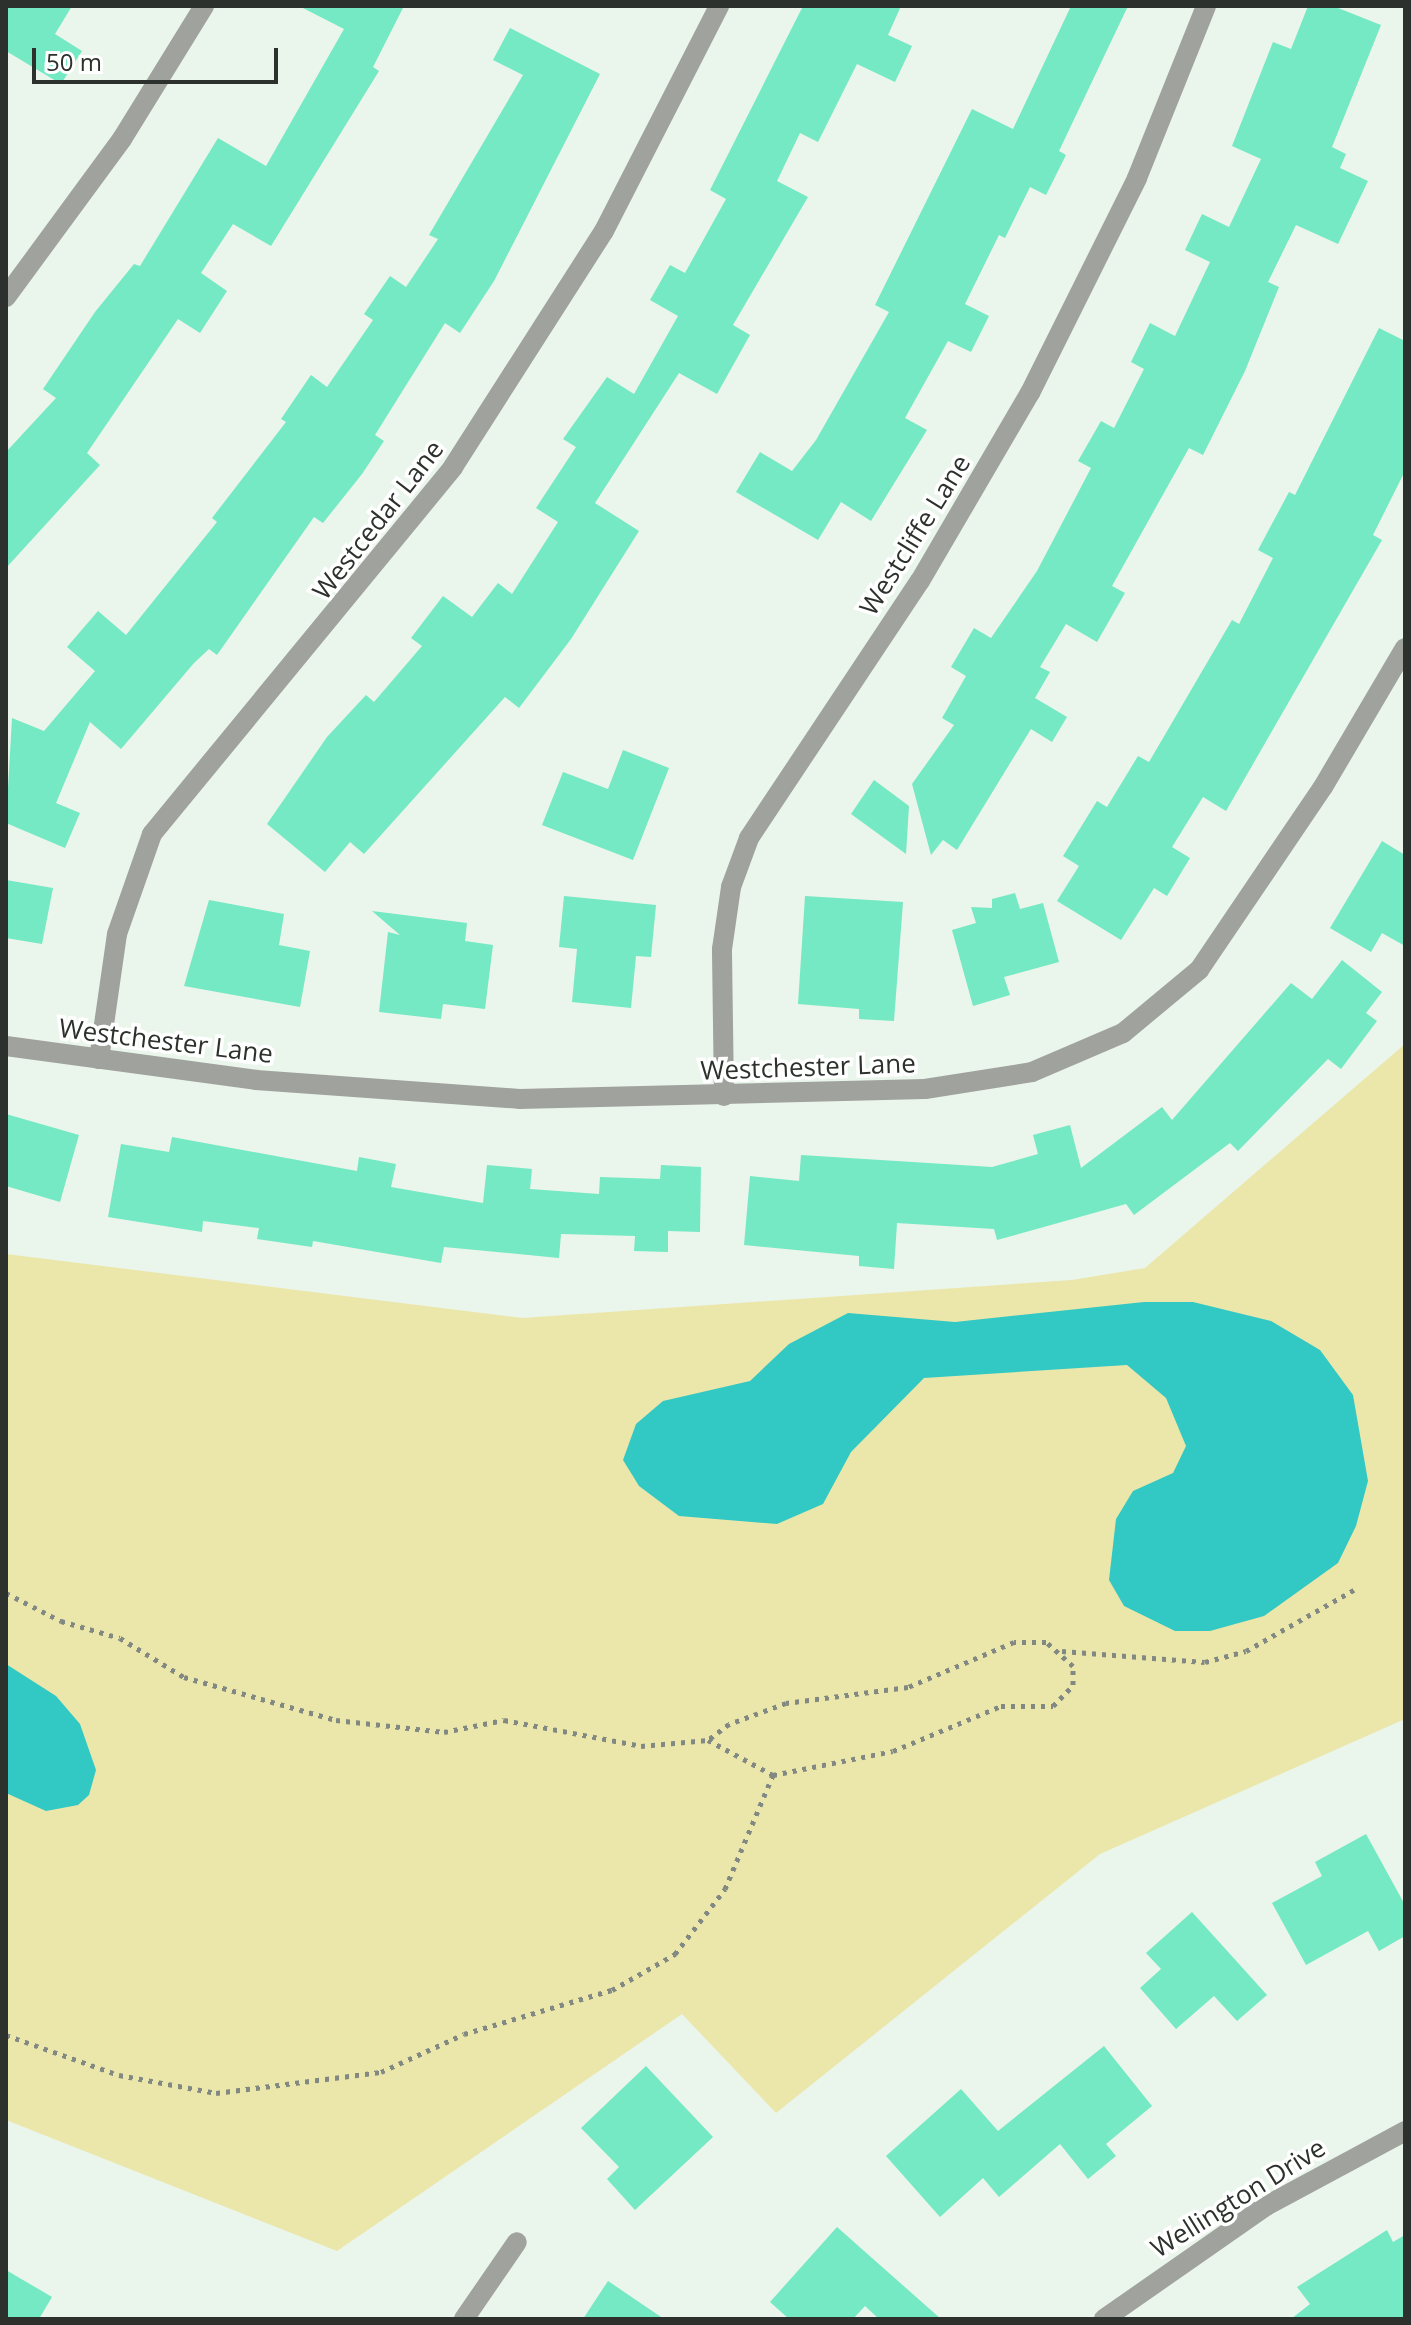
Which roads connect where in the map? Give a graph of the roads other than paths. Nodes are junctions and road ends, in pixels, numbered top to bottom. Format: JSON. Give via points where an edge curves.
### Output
{"nodes":[{"id":1,"x":204,"y":6,"type":"edge"},
{"id":2,"x":719,"y":6,"type":"edge"},
{"id":3,"x":1206,"y":6,"type":"edge"},
{"id":4,"x":6,"y":297,"type":"edge"},
{"id":5,"x":1405,"y":648,"type":"edge"},
{"id":6,"x":6,"y":1046,"type":"edge"},
{"id":7,"x":99,"y":1059,"type":"junction"},
{"id":8,"x":724,"y":1096,"type":"junction"},
{"id":9,"x":1405,"y":2131,"type":"edge"},
{"id":10,"x":517,"y":2242,"type":"dead end"},
{"id":11,"x":464,"y":2319,"type":"edge"},
{"id":12,"x":1104,"y":2319,"type":"edge"}],
"edges":[{"from":1,"to":4,"type":"street","via":[[114,150]]},
{"from":2,"to":7,"type":"street","name":"Westcedar Lane","via":[[604,231],[453,467],[152,834],[117,934]]},
{"from":3,"to":8,"type":"street","name":"Westcliffe Lane","via":[[1137,178],[1030,393],[920,581],[749,838],[731,887],[722,949]]},
{"from":5,"to":8,"type":"street","name":"Westchester Lane","via":[[1221,943],[1136,1025],[1064,1062],[1002,1079]]},
{"from":6,"to":7,"type":"street","name":"Westchester Lane"},
{"from":7,"to":8,"type":"street","name":"Westchester Lane","via":[[443,1096]]},
{"from":9,"to":12,"type":"street","name":"Wellington Drive","via":[[1266,2206]]},
{"from":10,"to":11,"type":"street"}]}
